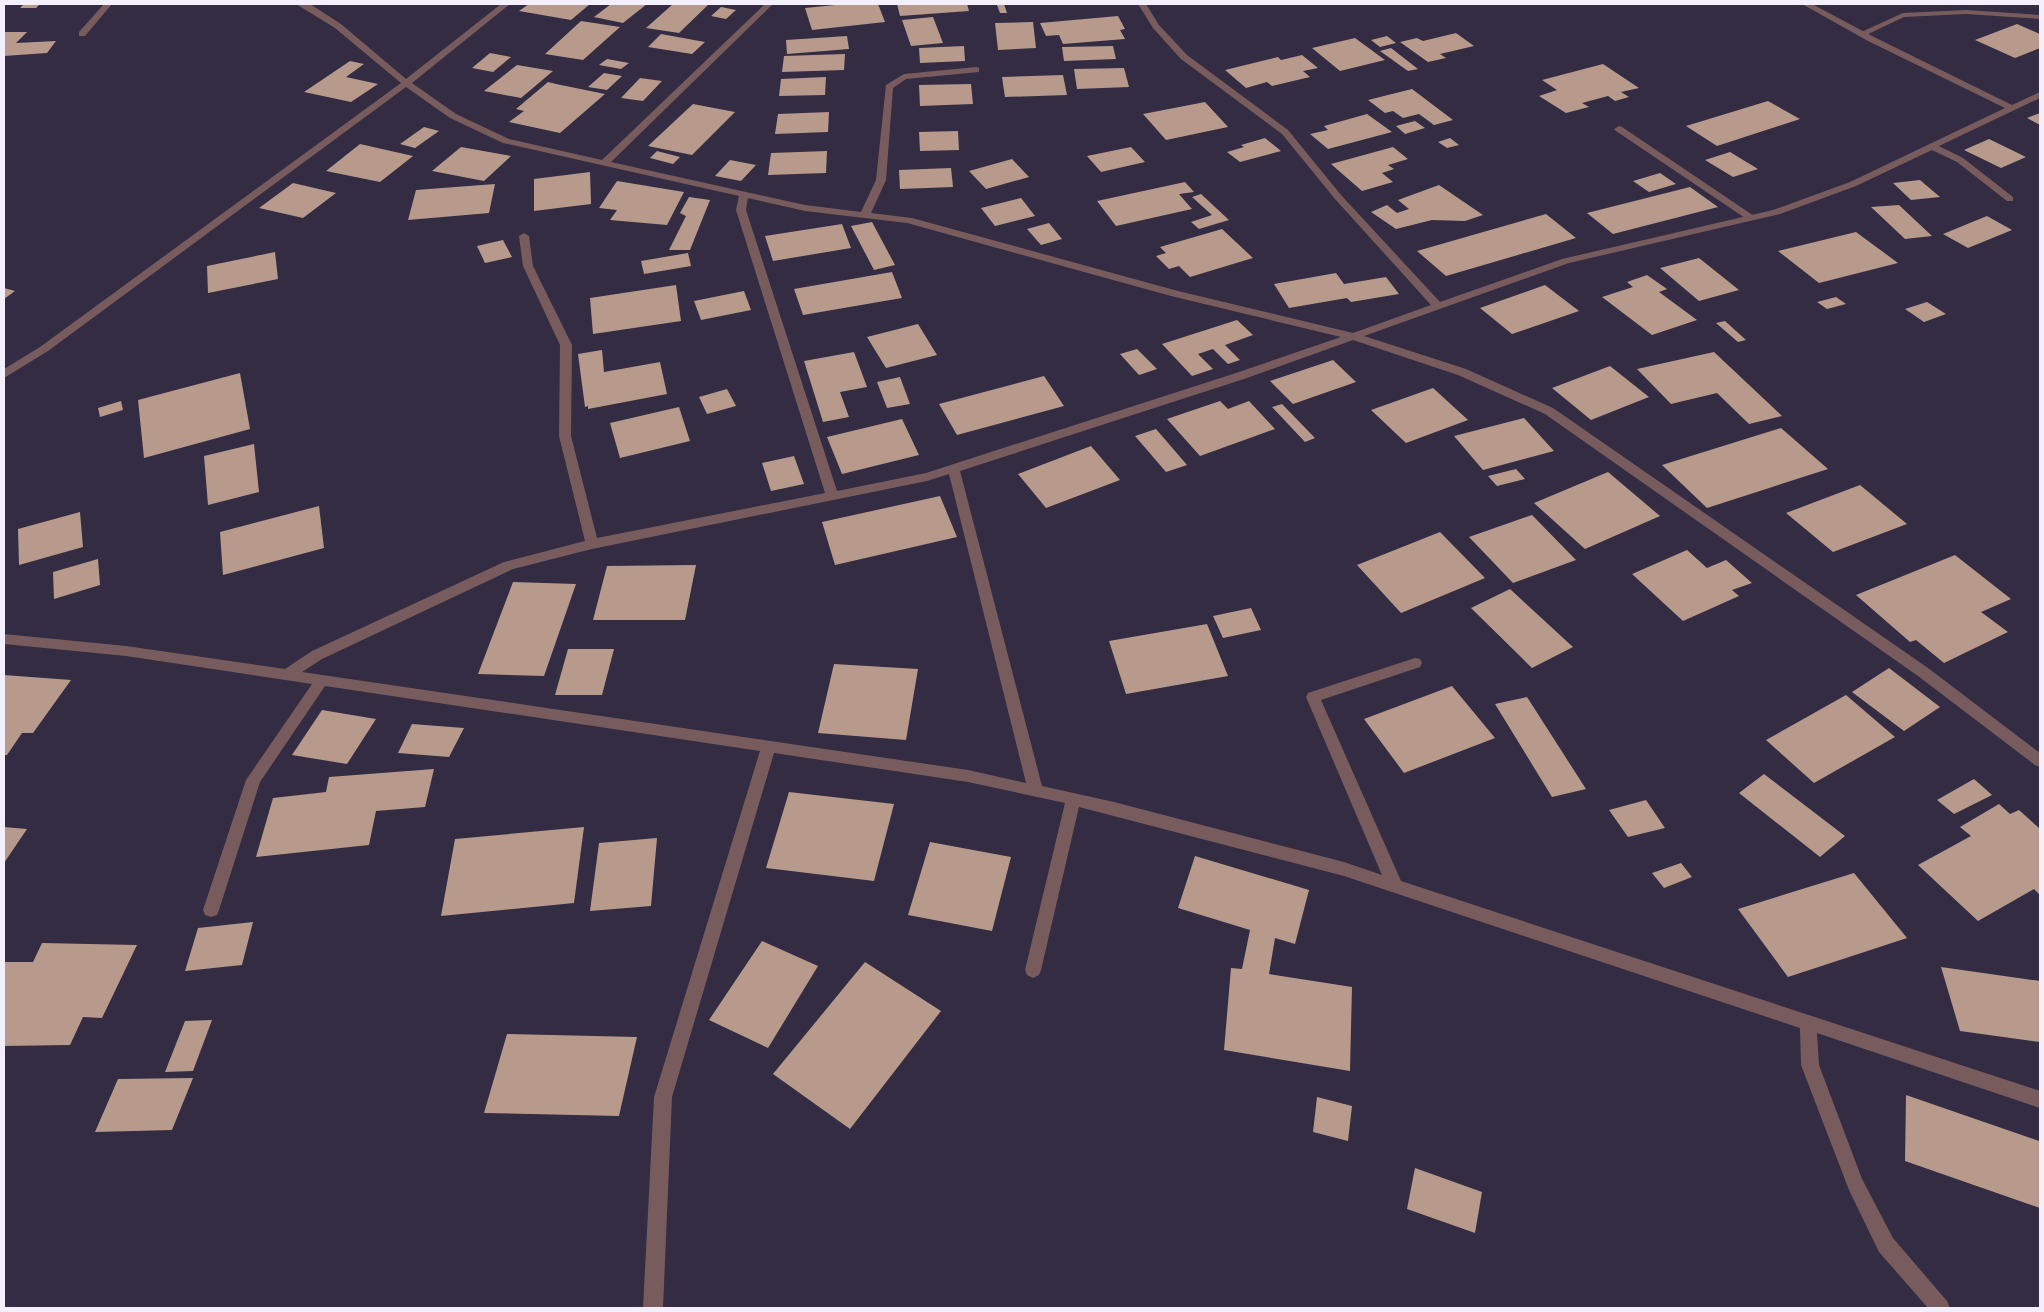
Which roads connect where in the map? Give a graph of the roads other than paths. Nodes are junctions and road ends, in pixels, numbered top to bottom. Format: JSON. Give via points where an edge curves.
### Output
{"nodes":[{"id":1,"x":108,"y":4,"type":"edge"},
{"id":2,"x":300,"y":4,"type":"edge"},
{"id":3,"x":506,"y":4,"type":"edge"},
{"id":4,"x":769,"y":4,"type":"edge"},
{"id":5,"x":1142,"y":4,"type":"edge"},
{"id":6,"x":1806,"y":4,"type":"edge"},
{"id":7,"x":2040,"y":17,"type":"edge"},
{"id":8,"x":82,"y":34,"type":"dead end"},
{"id":9,"x":1861,"y":34,"type":"junction"},
{"id":10,"x":976,"y":70,"type":"dead end"},
{"id":11,"x":406,"y":83,"type":"junction"},
{"id":12,"x":2040,"y":95,"type":"edge"},
{"id":13,"x":2013,"y":109,"type":"junction"},
{"id":14,"x":1619,"y":129,"type":"dead end"},
{"id":15,"x":1933,"y":147,"type":"junction"},
{"id":16,"x":604,"y":163,"type":"junction"},
{"id":17,"x":744,"y":193,"type":"junction"},
{"id":18,"x":2010,"y":199,"type":"dead end"},
{"id":19,"x":865,"y":214,"type":"junction"},
{"id":20,"x":1752,"y":218,"type":"junction"},
{"id":21,"x":524,"y":236,"type":"dead end"},
{"id":22,"x":1438,"y":306,"type":"junction"},
{"id":23,"x":1353,"y":336,"type":"junction"},
{"id":24,"x":4,"y":374,"type":"edge"},
{"id":25,"x":953,"y":468,"type":"junction"},
{"id":26,"x":832,"y":496,"type":"junction"},
{"id":27,"x":592,"y":544,"type":"junction"},
{"id":28,"x":4,"y":639,"type":"edge"},
{"id":29,"x":1414,"y":663,"type":"dead end"},
{"id":30,"x":287,"y":675,"type":"junction"},
{"id":31,"x":322,"y":680,"type":"junction"},
{"id":32,"x":769,"y":746,"type":"junction"},
{"id":33,"x":2040,"y":761,"type":"edge"},
{"id":34,"x":1036,"y":792,"type":"junction"},
{"id":35,"x":1073,"y":800,"type":"junction"},
{"id":36,"x":1395,"y":886,"type":"junction"},
{"id":37,"x":211,"y":910,"type":"dead end"},
{"id":38,"x":1033,"y":970,"type":"dead end"},
{"id":39,"x":1808,"y":1022,"type":"junction"},
{"id":40,"x":2040,"y":1099,"type":"edge"},
{"id":41,"x":653,"y":1308,"type":"edge"},
{"id":42,"x":1940,"y":1308,"type":"edge"}],
"edges":[{"from":1,"to":8,"type":"street"},
{"from":2,"to":11,"type":"street","via":[[338,26]]},
{"from":3,"to":11,"type":"street"},
{"from":4,"to":16,"type":"street"},
{"from":5,"to":22,"type":"street","via":[[1156,26],[1184,57],[1285,132],[1338,197]]},
{"from":6,"to":9,"type":"street"},
{"from":7,"to":9,"type":"street","via":[[1966,12],[1902,15]]},
{"from":9,"to":13,"type":"street"},
{"from":10,"to":19,"type":"street","via":[[904,77],[889,87],[881,180]]},
{"from":11,"to":16,"type":"street","via":[[454,116],[506,141]]},
{"from":11,"to":24,"type":"street","via":[[44,349]]},
{"from":12,"to":13,"type":"street"},
{"from":13,"to":15,"type":"street"},
{"from":14,"to":20,"type":"street"},
{"from":15,"to":18,"type":"street","via":[[1960,160]]},
{"from":15,"to":20,"type":"street","via":[[1853,184]]},
{"from":16,"to":17,"type":"street"},
{"from":17,"to":19,"type":"street","via":[[805,208]]},
{"from":17,"to":26,"type":"street","via":[[741,210]]},
{"from":19,"to":23,"type":"street","via":[[908,220],[1175,294]]},
{"from":20,"to":22,"type":"street","via":[[1566,261]]},
{"from":21,"to":27,"type":"street","via":[[528,266],[566,345],[565,436]]},
{"from":22,"to":23,"type":"street"},
{"from":23,"to":25,"type":"street","via":[[1240,376]]},
{"from":23,"to":33,"type":"street","via":[[1462,372],[1549,411],[1923,672]]},
{"from":25,"to":26,"type":"street","via":[[927,477]]},
{"from":25,"to":34,"type":"street"},
{"from":26,"to":27,"type":"street"},
{"from":27,"to":30,"type":"street","via":[[509,566],[317,655]]},
{"from":28,"to":30,"type":"street","via":[[126,651]]},
{"from":29,"to":36,"type":"street","via":[[1313,697]]},
{"from":30,"to":31,"type":"street"},
{"from":31,"to":32,"type":"street"},
{"from":31,"to":37,"type":"street","via":[[253,780]]},
{"from":32,"to":34,"type":"street","via":[[968,776]]},
{"from":32,"to":41,"type":"street","via":[[663,1097]]},
{"from":34,"to":35,"type":"street"},
{"from":35,"to":36,"type":"street","via":[[1325,864]]},
{"from":35,"to":38,"type":"street"},
{"from":36,"to":39,"type":"street"},
{"from":39,"to":40,"type":"street"},
{"from":39,"to":42,"type":"street","via":[[1810,1065],[1855,1184],[1886,1244]]}]}
